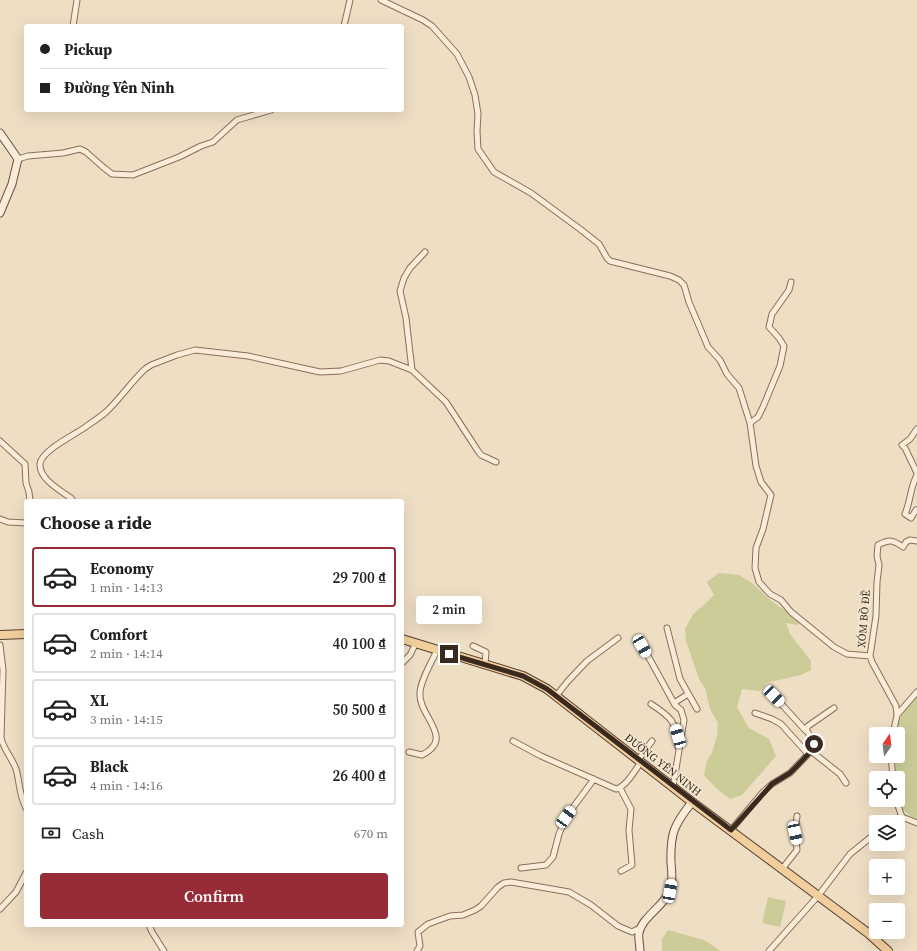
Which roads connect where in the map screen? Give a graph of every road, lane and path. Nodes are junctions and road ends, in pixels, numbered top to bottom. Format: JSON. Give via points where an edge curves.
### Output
{"nodes":[{"id":1,"x":77,"y":0,"type":"edge"},
{"id":2,"x":350,"y":0,"type":"edge"},
{"id":3,"x":381,"y":0,"type":"edge"},
{"id":4,"x":73,"y":24,"type":"edge"},
{"id":5,"x":344,"y":24,"type":"edge"},
{"id":6,"x":264,"y":112,"type":"edge"},
{"id":7,"x":0,"y":132,"type":"edge"},
{"id":8,"x":18,"y":159,"type":"junction"},
{"id":9,"x":0,"y":213,"type":"edge"},
{"id":10,"x":425,"y":252,"type":"dead end"},
{"id":11,"x":791,"y":282,"type":"dead end"},
{"id":12,"x":412,"y":370,"type":"junction"},
{"id":13,"x":750,"y":423,"type":"junction"},
{"id":14,"x":917,"y":429,"type":"edge"},
{"id":15,"x":0,"y":441,"type":"edge"},
{"id":16,"x":496,"y":462,"type":"dead end"},
{"id":17,"x":917,"y":474,"type":"edge"},
{"id":18,"x":30,"y":499,"type":"edge"},
{"id":19,"x":72,"y":499,"type":"edge"},
{"id":20,"x":917,"y":511,"type":"edge"},
{"id":21,"x":0,"y":519,"type":"edge"},
{"id":22,"x":24,"y":523,"type":"edge"},
{"id":23,"x":917,"y":541,"type":"edge"},
{"id":24,"x":667,"y":628,"type":"dead end"},
{"id":25,"x":24,"y":634,"type":"edge"},
{"id":26,"x":0,"y":635,"type":"edge"},
{"id":27,"x":618,"y":638,"type":"dead end"},
{"id":28,"x":404,"y":639,"type":"edge"},
{"id":29,"x":416,"y":643,"type":"junction"},
{"id":30,"x":0,"y":644,"type":"edge"},
{"id":31,"x":473,"y":646,"type":"dead end"},
{"id":32,"x":642,"y":646,"type":"dead end"},
{"id":33,"x":437,"y":650,"type":"junction"},
{"id":34,"x":870,"y":656,"type":"junction"},
{"id":35,"x":404,"y":661,"type":"edge"},
{"id":36,"x":485,"y":664,"type":"junction"},
{"id":37,"x":917,"y":692,"type":"edge"},
{"id":38,"x":688,"y":694,"type":"junction"},
{"id":39,"x":556,"y":696,"type":"junction"},
{"id":40,"x":774,"y":696,"type":"dead end"},
{"id":41,"x":674,"y":703,"type":"junction"},
{"id":42,"x":651,"y":704,"type":"dead end"},
{"id":43,"x":834,"y":708,"type":"dead end"},
{"id":44,"x":697,"y":709,"type":"dead end"},
{"id":45,"x":755,"y":713,"type":"dead end"},
{"id":46,"x":897,"y":715,"type":"junction"},
{"id":47,"x":894,"y":727,"type":"edge"},
{"id":48,"x":806,"y":731,"type":"junction"},
{"id":49,"x":513,"y":741,"type":"dead end"},
{"id":50,"x":652,"y":741,"type":"dead end"},
{"id":51,"x":409,"y":752,"type":"dead end"},
{"id":52,"x":809,"y":753,"type":"junction"},
{"id":53,"x":678,"y":760,"type":"junction"},
{"id":54,"x":640,"y":761,"type":"junction"},
{"id":55,"x":594,"y":779,"type":"junction"},
{"id":56,"x":846,"y":783,"type":"dead end"},
{"id":57,"x":673,"y":787,"type":"junction"},
{"id":58,"x":620,"y":788,"type":"junction"},
{"id":59,"x":692,"y":802,"type":"junction"},
{"id":60,"x":24,"y":804,"type":"edge"},
{"id":61,"x":797,"y":816,"type":"dead end"},
{"id":62,"x":905,"y":818,"type":"edge"},
{"id":63,"x":917,"y":822,"type":"edge"},
{"id":64,"x":731,"y":830,"type":"junction"},
{"id":65,"x":869,"y":839,"type":"edge"},
{"id":66,"x":521,"y":868,"type":"dead end"},
{"id":67,"x":782,"y":869,"type":"junction"},
{"id":68,"x":621,"y":871,"type":"dead end"},
{"id":69,"x":24,"y":877,"type":"edge"},
{"id":70,"x":818,"y":896,"type":"junction"},
{"id":71,"x":0,"y":909,"type":"edge"},
{"id":72,"x":150,"y":927,"type":"edge"},
{"id":73,"x":641,"y":927,"type":"junction"},
{"id":74,"x":164,"y":951,"type":"edge"},
{"id":75,"x":416,"y":951,"type":"edge"},
{"id":76,"x":640,"y":951,"type":"edge"},
{"id":77,"x":770,"y":951,"type":"edge"},
{"id":78,"x":888,"y":951,"type":"edge"}],
"edges":[{"from":1,"to":4,"type":"street"},
{"from":2,"to":5,"type":"street"},
{"from":3,"to":13,"type":"street","via":[[432,26],[457,54],[475,95],[478,149],[494,172],[531,193],[580,229],[599,244],[610,261],[670,276],[681,282],[708,346],[739,388]]},
{"from":6,"to":8,"type":"street","via":[[237,120],[213,142],[139,174],[112,174],[83,150],[76,149]]},
{"from":7,"to":8,"type":"street"},
{"from":8,"to":9,"type":"street","via":[[12,184]]},
{"from":10,"to":12,"type":"street","via":[[410,268],[400,291]]},
{"from":11,"to":13,"type":"street","via":[[789,290],[772,314],[769,327],[784,346],[780,366],[758,417]]},
{"from":12,"to":16,"type":"street","via":[[446,402],[481,455]]},
{"from":12,"to":19,"type":"street","via":[[380,360],[341,371],[320,372],[223,353],[195,350],[177,355],[145,369],[106,412],[42,457],[40,467],[46,479]]},
{"from":13,"to":34,"type":"street","via":[[756,466],[761,482],[771,495],[756,548],[755,568],[759,582],[791,612],[840,651]]},
{"from":14,"to":17,"type":"street","via":[[902,445],[906,448]]},
{"from":15,"to":18,"type":"street","via":[[25,464]]},
{"from":17,"to":20,"type":"street","via":[[905,514],[911,518]]},
{"from":21,"to":22,"type":"street"},
{"from":23,"to":34,"type":"street","name":"XÓM BỒ ĐỀ","via":[[910,540],[903,547],[894,541],[878,545],[877,556],[880,565]]},
{"from":24,"to":38,"type":"street","via":[[680,679]]},
{"from":25,"to":26,"type":"main road"},
{"from":27,"to":39,"type":"street","via":[[587,661]]},
{"from":28,"to":29,"type":"main road","name":"ĐƯỜNG YÊN NINH"},
{"from":29,"to":33,"type":"main road","name":"ĐƯỜNG YÊN NINH"},
{"from":29,"to":35,"type":"street"},
{"from":30,"to":60,"type":"street","via":[[4,670],[1,738],[15,766]]},
{"from":31,"to":36,"type":"street","via":[[486,652]]},
{"from":32,"to":41,"type":"street"},
{"from":33,"to":36,"type":"main road","name":"ĐƯỜNG YÊN NINH"},
{"from":33,"to":51,"type":"street","via":[[420,693],[422,704],[436,731],[436,740],[432,748],[422,755]]},
{"from":34,"to":46,"type":"street","name":"XÓM BỒ ĐỀ","via":[[894,703]]},
{"from":36,"to":39,"type":"main road","name":"ĐƯỜNG YÊN NINH","via":[[523,676]]},
{"from":37,"to":46,"type":"street"},
{"from":38,"to":41,"type":"street"},
{"from":38,"to":44,"type":"street"},
{"from":39,"to":54,"type":"main road","name":"ĐƯỜNG YÊN NINH"},
{"from":40,"to":48,"type":"street"},
{"from":41,"to":53,"type":"street","via":[[681,710],[684,720]]},
{"from":42,"to":53,"type":"street","via":[[672,720],[678,736]]},
{"from":43,"to":48,"type":"street","via":[[808,726]]},
{"from":45,"to":52,"type":"street","via":[[781,724]]},
{"from":46,"to":47,"type":"street"},
{"from":48,"to":52,"type":"street","via":[[814,745]]},
{"from":49,"to":55,"type":"street"},
{"from":50,"to":54,"type":"street"},
{"from":52,"to":56,"type":"street","via":[[840,774]]},
{"from":52,"to":64,"type":"street","via":[[790,773],[772,784]]},
{"from":53,"to":57,"type":"street"},
{"from":54,"to":57,"type":"main road","name":"ĐƯỜNG YÊN NINH"},
{"from":54,"to":58,"type":"street"},
{"from":55,"to":58,"type":"street","via":[[614,789]]},
{"from":55,"to":66,"type":"street","via":[[566,817],[553,857],[546,865]]},
{"from":57,"to":59,"type":"main road","name":"ĐƯỜNG YÊN NINH"},
{"from":58,"to":68,"type":"street","via":[[631,809],[629,830],[632,865]]},
{"from":59,"to":64,"type":"main road","name":"ĐƯỜNG YÊN NINH"},
{"from":59,"to":73,"type":"street","via":[[672,832],[670,891]]},
{"from":61,"to":67,"type":"street","via":[[795,833],[798,848]]},
{"from":62,"to":63,"type":"street"},
{"from":64,"to":67,"type":"main road","name":"ĐƯỜNG YÊN NINH"},
{"from":65,"to":70,"type":"street","via":[[850,854]]},
{"from":67,"to":70,"type":"main road","name":"ĐƯỜNG YÊN NINH"},
{"from":69,"to":71,"type":"street","via":[[16,892]]},
{"from":70,"to":77,"type":"street"},
{"from":70,"to":78,"type":"main road","name":"ĐƯỜNG YÊN NINH"},
{"from":72,"to":74,"type":"street"},
{"from":73,"to":75,"type":"street","via":[[632,932],[618,926],[569,892],[508,882],[498,887],[476,910],[428,924],[418,932],[420,946]]},
{"from":73,"to":76,"type":"street"}]}
